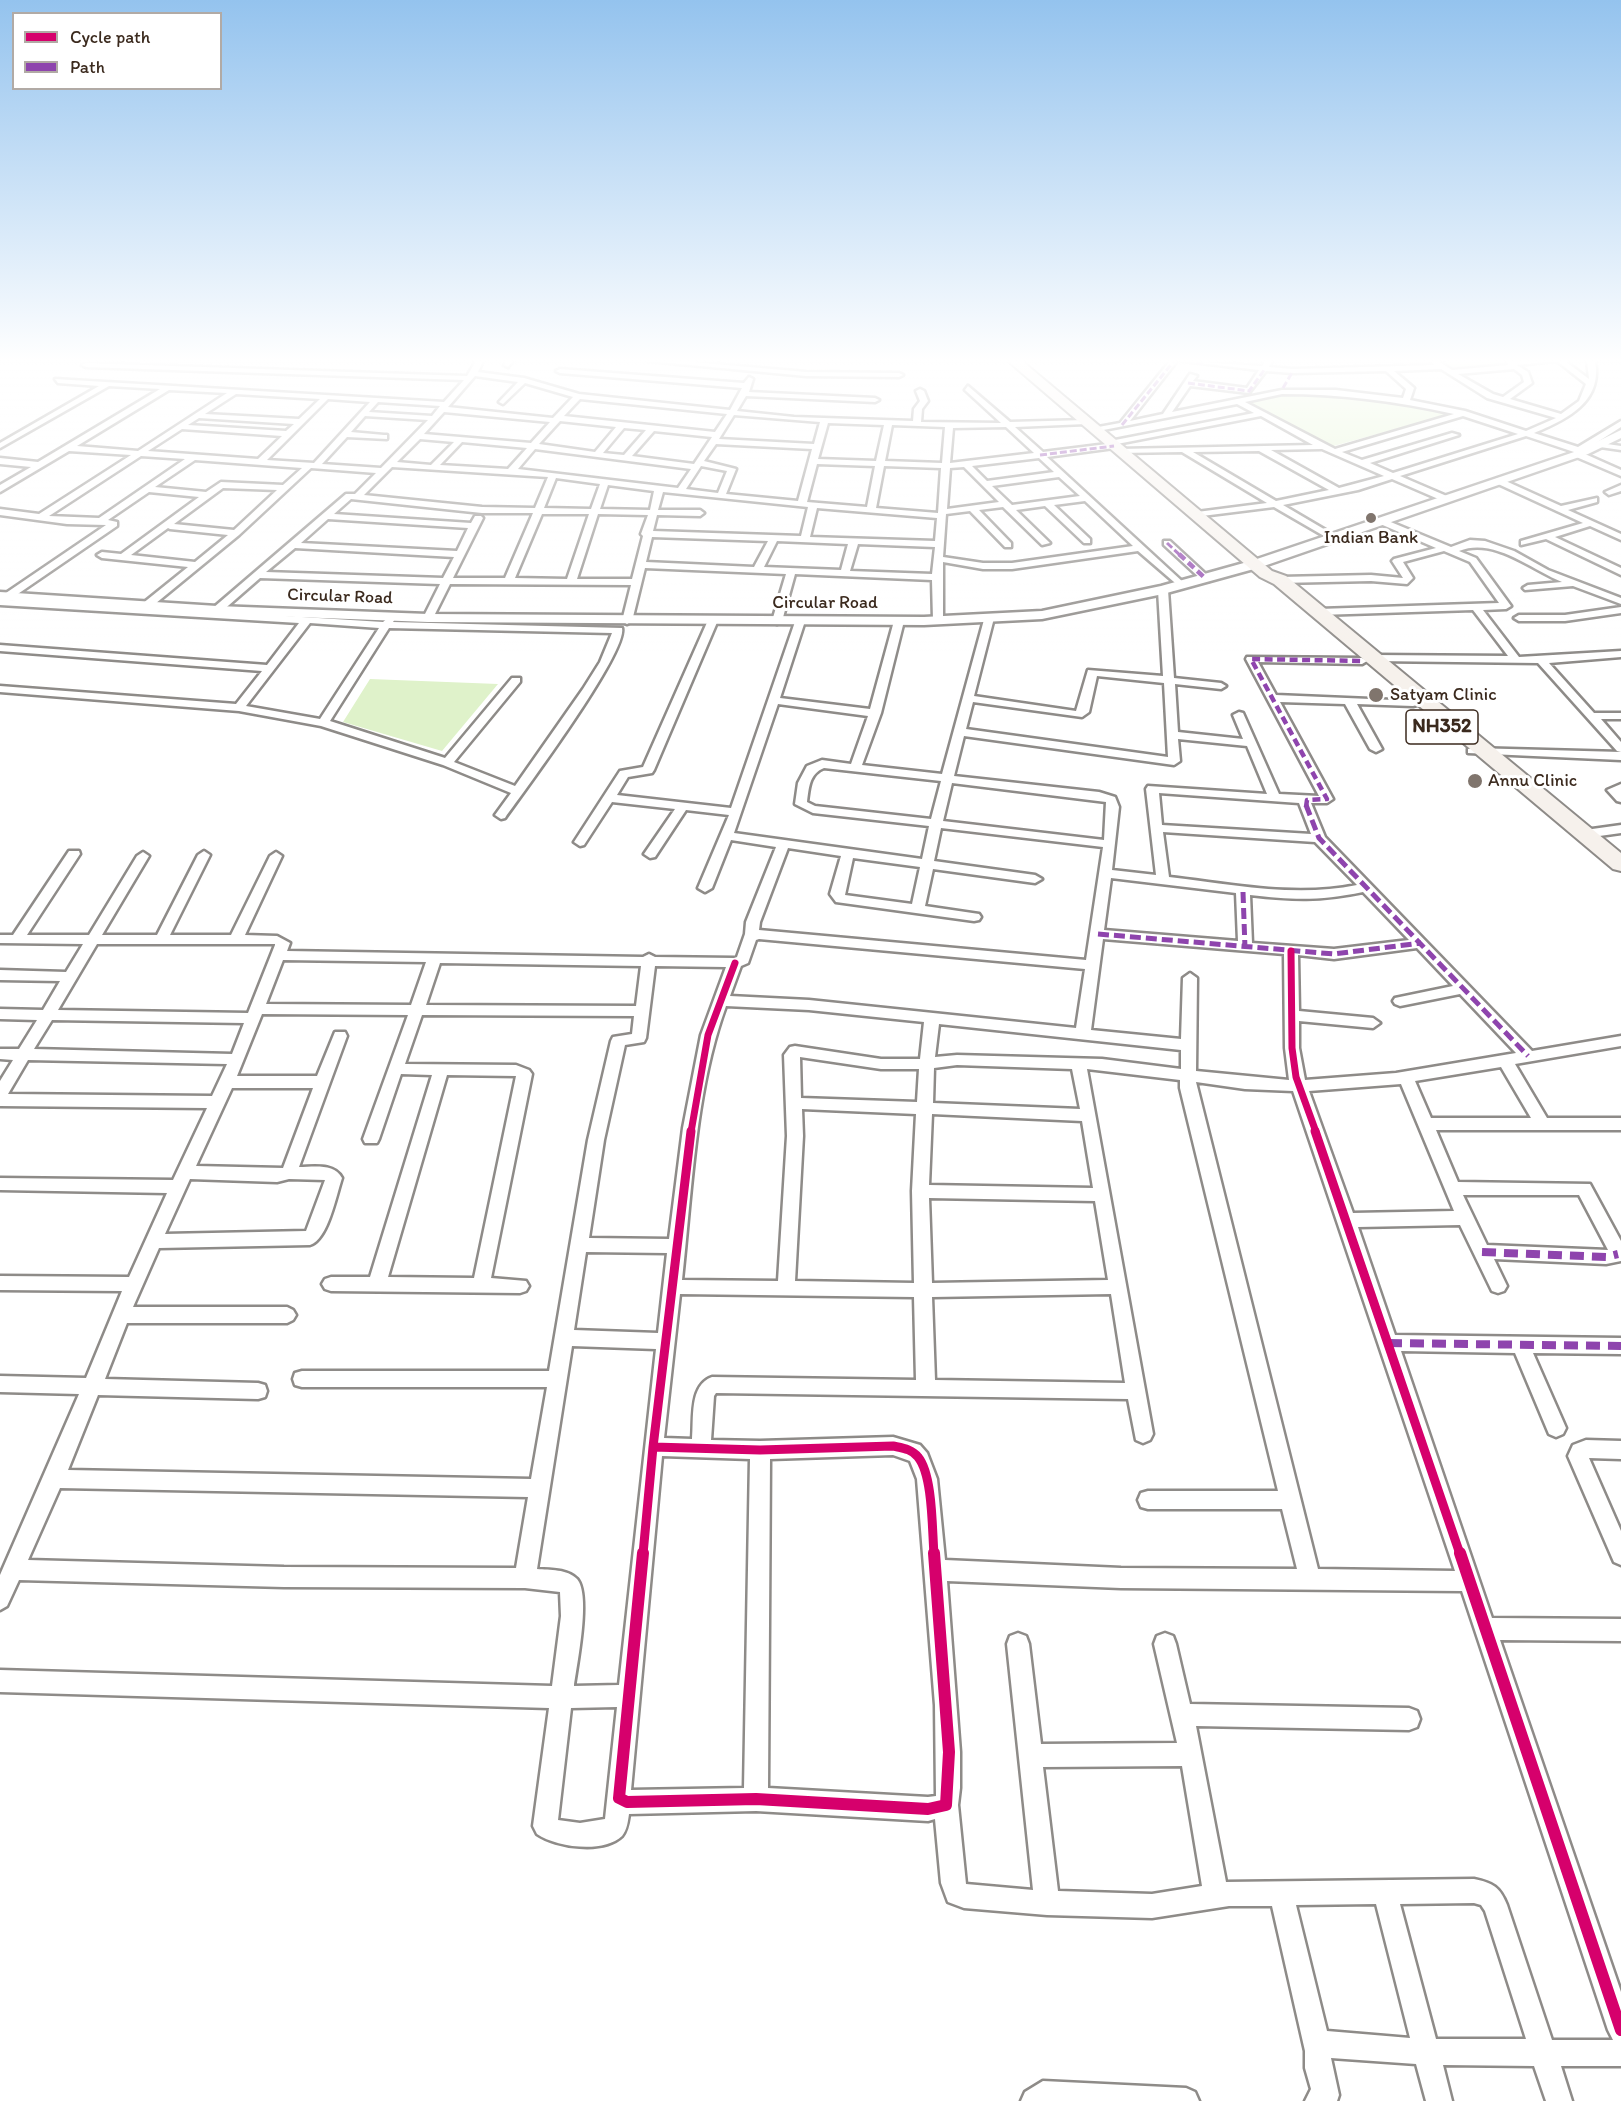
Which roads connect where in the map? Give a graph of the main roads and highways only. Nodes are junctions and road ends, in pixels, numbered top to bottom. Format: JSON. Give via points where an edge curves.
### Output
{"nodes":[{"id":1,"x":1129,"y":459,"type":"edge"},
{"id":2,"x":1560,"y":459,"type":"edge"},
{"id":3,"x":1267,"y":573,"type":"junction"},
{"id":4,"x":9,"y":599,"type":"edge"},
{"id":5,"x":1368,"y":659,"type":"junction"},
{"id":6,"x":1478,"y":751,"type":"junction"},
{"id":7,"x":1621,"y":864,"type":"edge"},
{"id":8,"x":1621,"y":878,"type":"edge"}],
"edges":[{"from":1,"to":3,"type":"highway","number":"NH352"},
{"from":2,"to":3,"type":"main road","name":"Circular Road","via":[[1331,537]]},
{"from":3,"to":4,"type":"main road","name":"Circular Road","via":[[1206,579],[1054,613],[899,621],[389,621]]},
{"from":3,"to":5,"type":"highway","number":"NH352","via":[[1319,612]]},
{"from":3,"to":5,"type":"highway","number":"NH352","via":[[1271,583]]},
{"from":5,"to":6,"type":"highway","number":"NH352"},
{"from":5,"to":6,"type":"highway","number":"NH352","via":[[1413,703]]},
{"from":6,"to":7,"type":"highway","number":"NH352"},
{"from":6,"to":8,"type":"highway","number":"NH352"}]}
